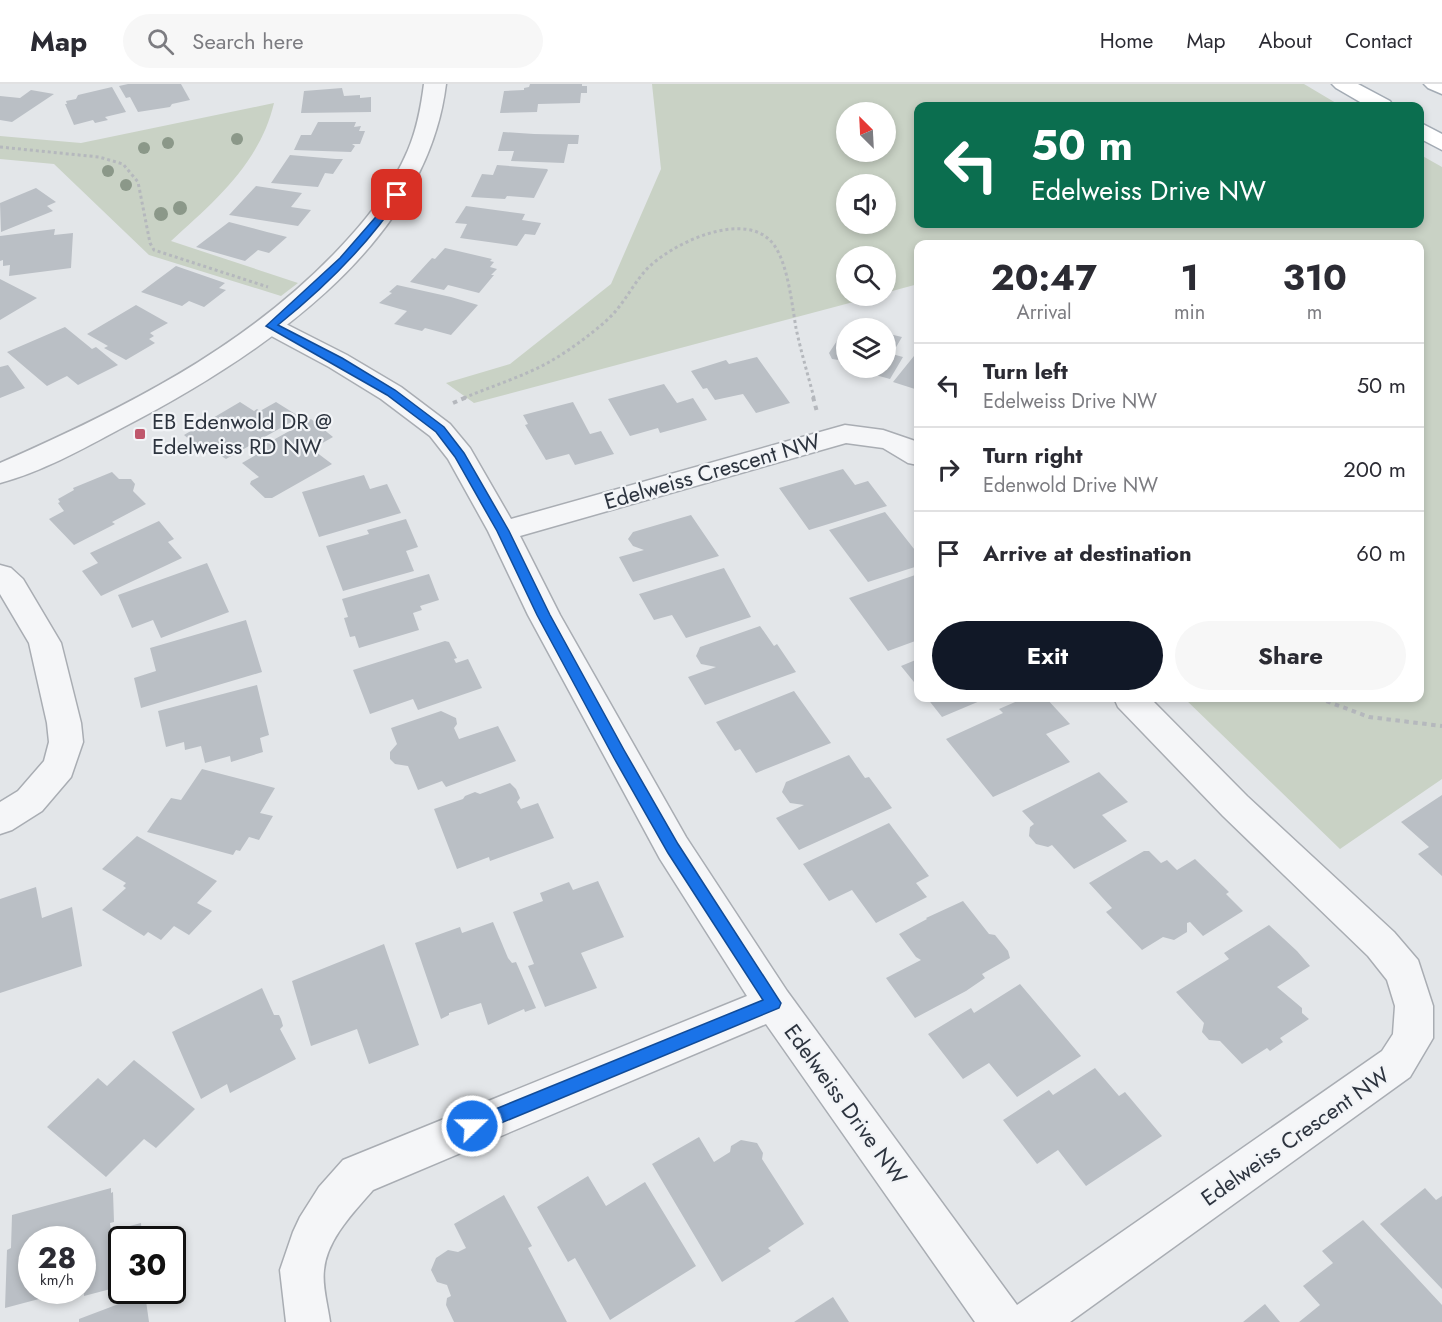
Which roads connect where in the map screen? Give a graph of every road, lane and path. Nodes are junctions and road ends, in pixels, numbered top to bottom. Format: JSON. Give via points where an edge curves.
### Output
{"nodes":[{"id":1,"x":435,"y":84,"type":"edge"},
{"id":2,"x":1343,"y":84,"type":"edge"},
{"id":3,"x":1435,"y":84,"type":"edge"},
{"id":4,"x":1442,"y":88,"type":"edge"},
{"id":5,"x":1375,"y":102,"type":"edge"},
{"id":6,"x":1424,"y":132,"type":"edge"},
{"id":7,"x":1442,"y":143,"type":"edge"},
{"id":8,"x":0,"y":147,"type":"edge"},
{"id":9,"x":277,"y":290,"type":"dead end"},
{"id":10,"x":271,"y":326,"type":"junction"},
{"id":11,"x":422,"y":416,"type":"junction"},
{"id":12,"x":822,"y":439,"type":"junction"},
{"id":13,"x":914,"y":452,"type":"edge"},
{"id":14,"x":0,"y":474,"type":"edge"},
{"id":15,"x":503,"y":531,"type":"junction"},
{"id":16,"x":0,"y":576,"type":"edge"},
{"id":17,"x":1134,"y":702,"type":"edge"},
{"id":18,"x":1329,"y":702,"type":"edge"},
{"id":19,"x":1442,"y":726,"type":"edge"},
{"id":20,"x":0,"y":820,"type":"edge"},
{"id":21,"x":773,"y":1003,"type":"junction"},
{"id":22,"x":308,"y":1322,"type":"edge"},
{"id":23,"x":1002,"y":1322,"type":"edge"},
{"id":24,"x":1032,"y":1322,"type":"edge"}],
"edges":[{"from":1,"to":10,"type":"street","via":[[433,107],[419,152],[409,177],[385,213],[344,260]]},
{"from":2,"to":5,"type":"main road"},
{"from":3,"to":4,"type":"main road"},
{"from":6,"to":7,"type":"main road"},
{"from":8,"to":9,"type":"path","via":[[99,157],[123,164],[138,183],[154,250]]},
{"from":10,"to":11,"type":"street","name":"Edelweiss Drive NW","via":[[338,361]]},
{"from":10,"to":14,"type":"street","via":[[157,399]]},
{"from":11,"to":12,"type":"path","via":[[551,361],[607,320],[645,271],[664,255],[726,228],[744,229],[765,236],[775,246],[785,269]]},
{"from":11,"to":15,"type":"street","name":"Edelweiss Drive NW","via":[[440,429],[460,455]]},
{"from":12,"to":13,"type":"street","name":"Edelweiss Crescent NW","via":[[866,435],[892,440]]},
{"from":12,"to":15,"type":"street","name":"Edelweiss Crescent NW"},
{"from":15,"to":21,"type":"street","name":"Edelweiss Drive NW","via":[[619,754],[673,848]]},
{"from":16,"to":20,"type":"street","via":[[12,587],[45,644],[66,742],[59,766],[30,801]]},
{"from":17,"to":24,"type":"street","name":"Edelweiss Crescent NW","via":[[1235,806],[1382,944],[1404,972],[1414,1006],[1413,1038],[1396,1064]]},
{"from":18,"to":19,"type":"path","via":[[1369,717]]},
{"from":21,"to":22,"type":"street","via":[[358,1175],[315,1232],[302,1270]]},
{"from":21,"to":23,"type":"street","name":"Edelweiss Drive NW"}]}
